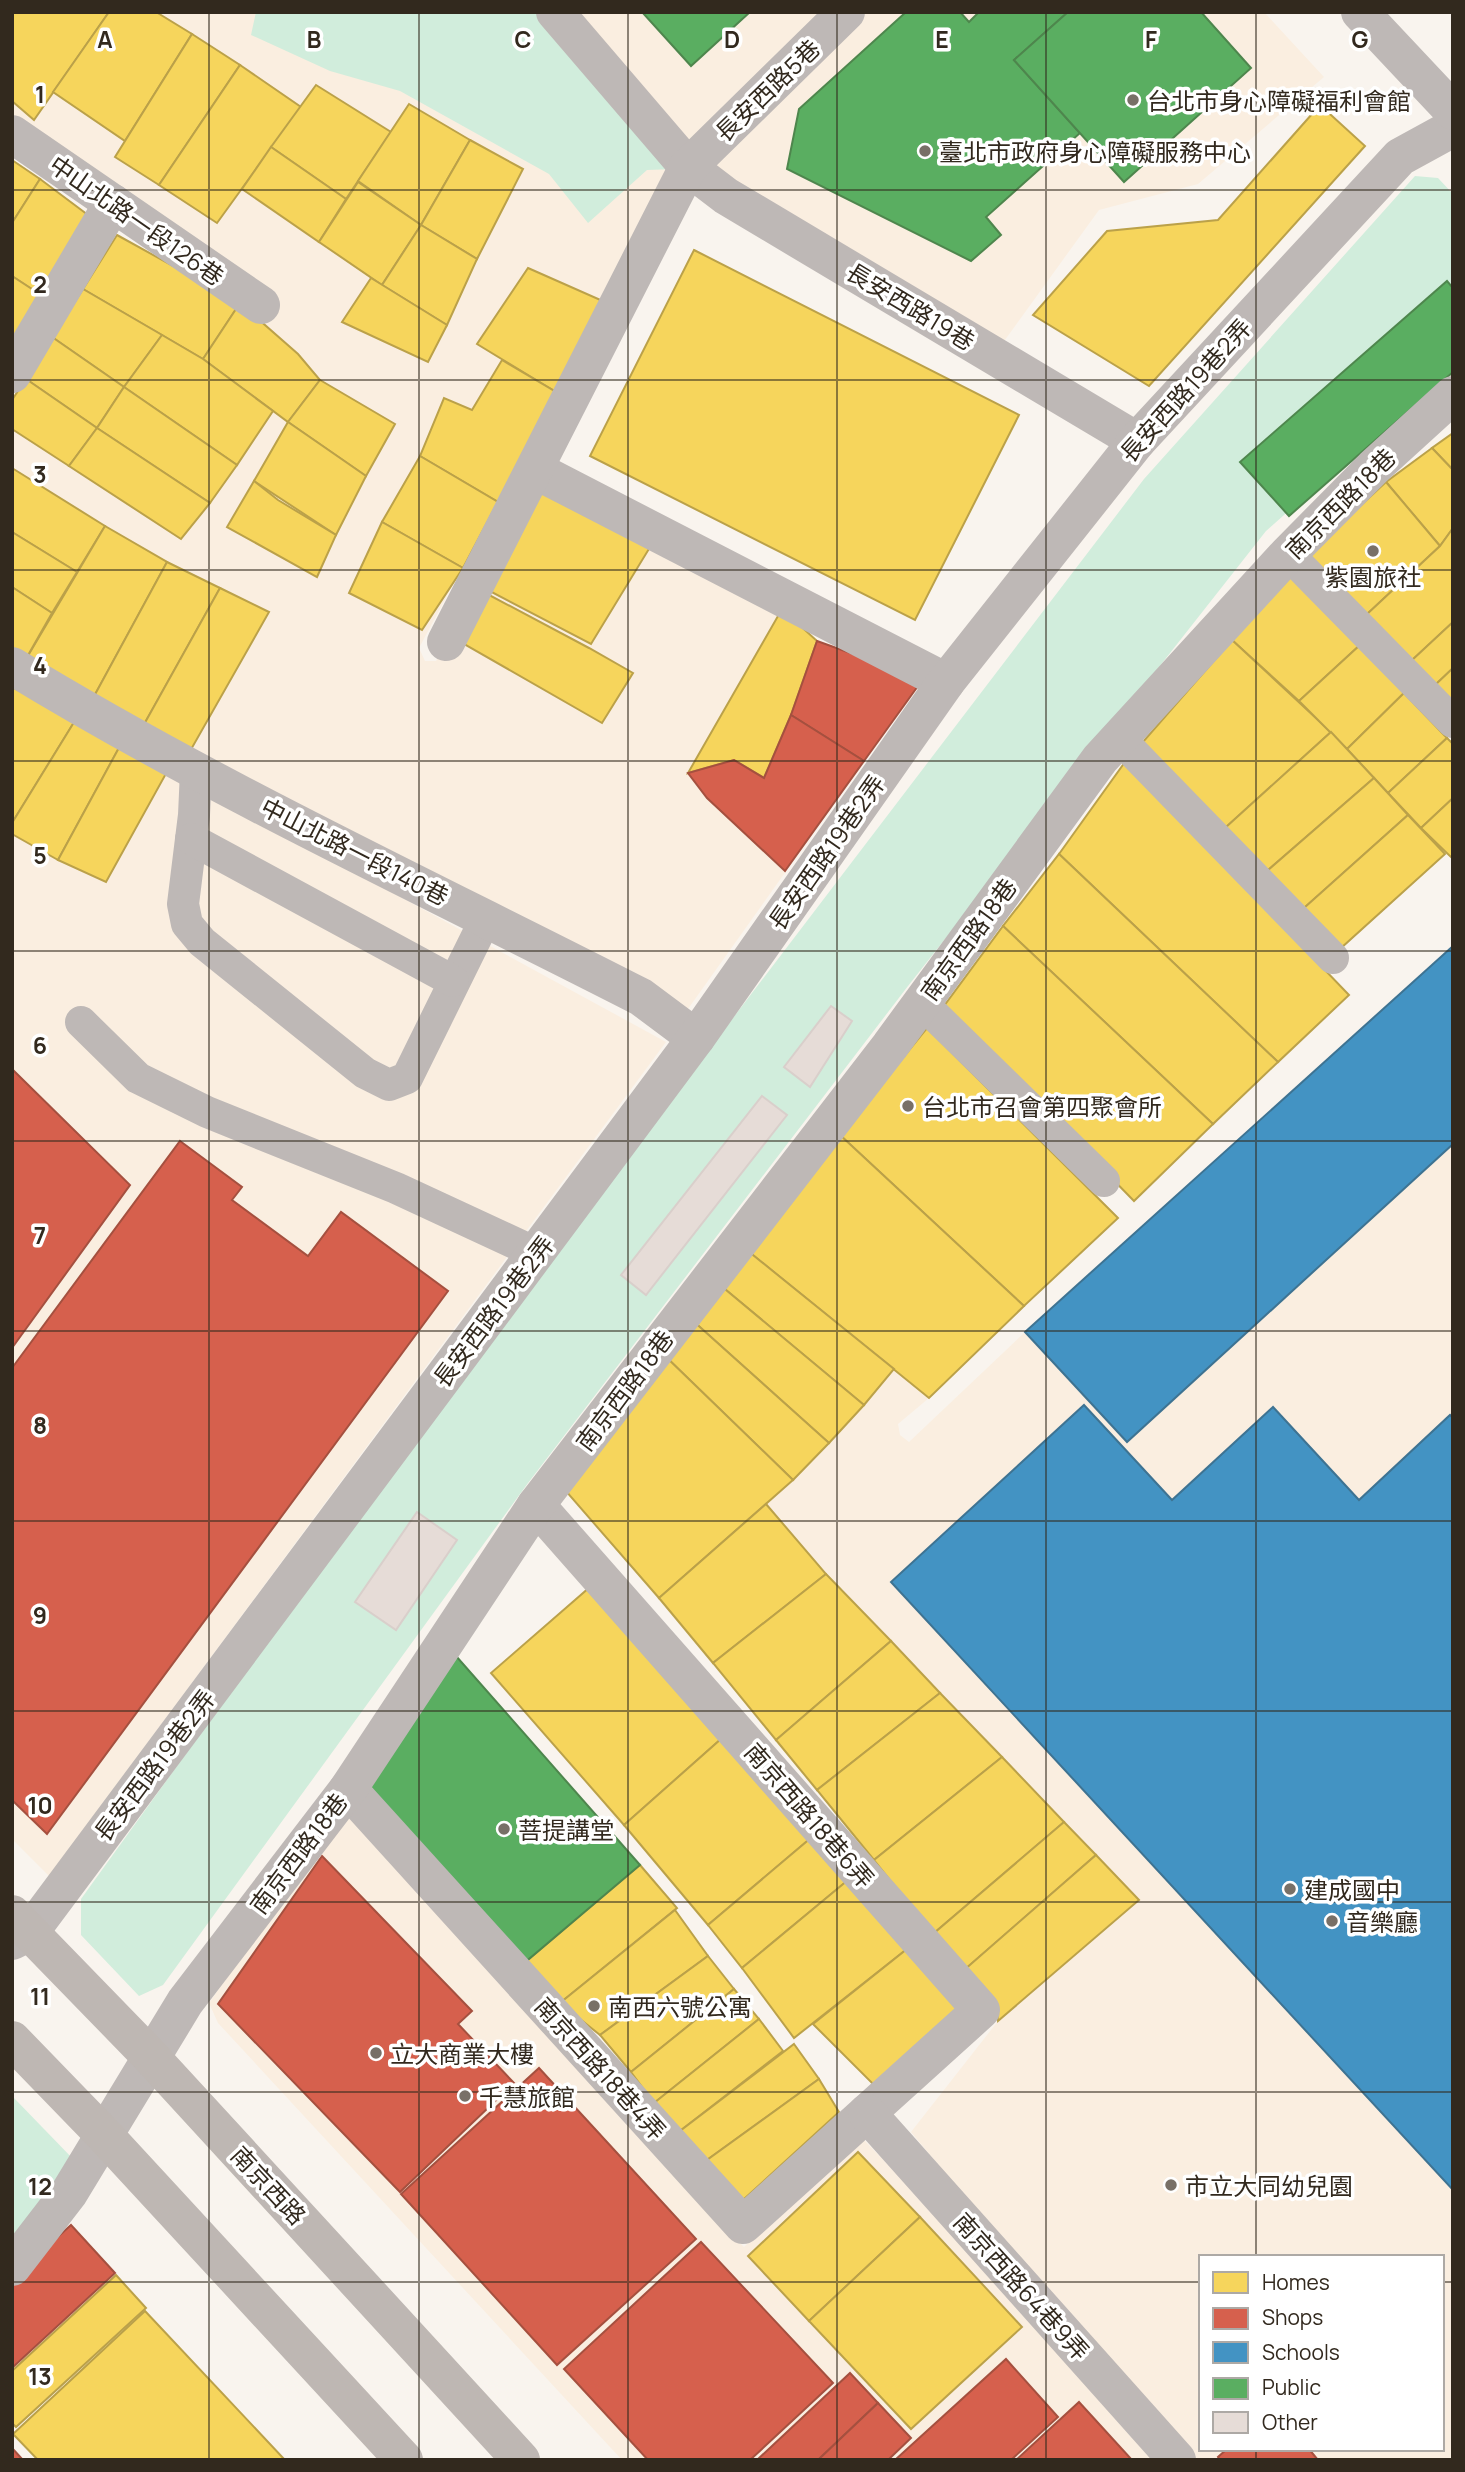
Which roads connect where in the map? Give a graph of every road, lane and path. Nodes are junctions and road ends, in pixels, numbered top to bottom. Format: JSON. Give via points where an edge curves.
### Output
{"nodes":[{"id":1,"x":555,"y":12,"type":"edge"},
{"id":2,"x":846,"y":12,"type":"edge"},
{"id":3,"x":1360,"y":12,"type":"edge"},
{"id":4,"x":1453,"y":111,"type":"edge"},
{"id":5,"x":1453,"y":128,"type":"edge"},
{"id":6,"x":12,"y":134,"type":"edge"},
{"id":7,"x":688,"y":167,"type":"junction"},
{"id":8,"x":113,"y":203,"type":"junction"},
{"id":9,"x":261,"y":305,"type":"dead end"},
{"id":10,"x":12,"y":373,"type":"edge"},
{"id":11,"x":1453,"y":395,"type":"edge"},
{"id":12,"x":1137,"y":441,"type":"junction"},
{"id":13,"x":536,"y":470,"type":"junction"},
{"id":14,"x":1288,"y":554,"type":"junction"},
{"id":15,"x":446,"y":642,"type":"dead end"},
{"id":16,"x":12,"y":666,"type":"edge"},
{"id":17,"x":946,"y":682,"type":"junction"},
{"id":18,"x":1453,"y":722,"type":"edge"},
{"id":19,"x":1120,"y":739,"type":"junction"},
{"id":20,"x":196,"y":771,"type":"junction"},
{"id":21,"x":191,"y":839,"type":"junction"},
{"id":22,"x":486,"y":918,"type":"junction"},
{"id":23,"x":1333,"y":958,"type":"dead end"},
{"id":24,"x":453,"y":981,"type":"junction"},
{"id":25,"x":922,"y":1003,"type":"junction"},
{"id":26,"x":81,"y":1022,"type":"dead end"},
{"id":27,"x":696,"y":1038,"type":"junction"},
{"id":28,"x":1104,"y":1181,"type":"dead end"},
{"id":29,"x":536,"y":1253,"type":"junction"},
{"id":30,"x":536,"y":1505,"type":"junction"},
{"id":31,"x":348,"y":1789,"type":"junction"},
{"id":32,"x":18,"y":1929,"type":"edge"},
{"id":33,"x":12,"y":2040,"type":"edge"},
{"id":34,"x":150,"y":2056,"type":"junction"},
{"id":35,"x":867,"y":2113,"type":"junction"},
{"id":36,"x":105,"y":2136,"type":"junction"},
{"id":37,"x":12,"y":2267,"type":"edge"},
{"id":38,"x":404,"y":2460,"type":"edge"},
{"id":39,"x":521,"y":2460,"type":"edge"},
{"id":40,"x":1177,"y":2460,"type":"edge"}],
"edges":[{"from":1,"to":7,"type":"street","name":"長安西路19巷"},
{"from":2,"to":7,"type":"street","name":"長安西路5巷"},
{"from":3,"to":4,"type":"street"},
{"from":5,"to":12,"type":"street","name":"長安西路19巷2弄","via":[[1400,156]]},
{"from":6,"to":8,"type":"street","name":"中山北路一段126巷"},
{"from":7,"to":12,"type":"street","name":"長安西路19巷","via":[[726,196]]},
{"from":7,"to":13,"type":"street","name":"長安西路5巷"},
{"from":8,"to":9,"type":"street","name":"中山北路一段126巷"},
{"from":8,"to":10,"type":"street"},
{"from":11,"to":14,"type":"street","name":"南京西路18巷"},
{"from":12,"to":17,"type":"street","name":"長安西路19巷2弄"},
{"from":13,"to":15,"type":"street","name":"長安西路5巷"},
{"from":13,"to":17,"type":"street"},
{"from":14,"to":18,"type":"lane"},
{"from":14,"to":19,"type":"street","name":"南京西路18巷"},
{"from":16,"to":20,"type":"street","name":"中山北路一段140巷"},
{"from":17,"to":27,"type":"street","name":"長安西路19巷2弄"},
{"from":19,"to":23,"type":"lane"},
{"from":19,"to":25,"type":"street","name":"南京西路18巷","via":[[1100,759]]},
{"from":20,"to":21,"type":"lane"},
{"from":20,"to":22,"type":"street","name":"中山北路一段140巷"},
{"from":21,"to":24,"type":"lane"},
{"from":21,"to":24,"type":"lane","via":[[183,904],[187,925],[365,1073],[389,1085],[407,1078]]},
{"from":22,"to":24,"type":"lane"},
{"from":22,"to":27,"type":"street","name":"中山北路一段140巷","via":[[641,996]]},
{"from":25,"to":28,"type":"lane"},
{"from":25,"to":30,"type":"street","name":"南京西路18巷"},
{"from":26,"to":29,"type":"lane","via":[[138,1079]]},
{"from":27,"to":29,"type":"street","name":"長安西路19巷2弄"},
{"from":29,"to":32,"type":"street","name":"長安西路19巷2弄"},
{"from":30,"to":31,"type":"street","name":"南京西路18巷"},
{"from":30,"to":35,"type":"street","name":"南京西路18巷6弄","via":[[981,2010]]},
{"from":31,"to":34,"type":"street","name":"南京西路18巷","via":[[185,2002]]},
{"from":31,"to":35,"type":"street","name":"南京西路18巷4弄","via":[[743,2225]]},
{"from":32,"to":34,"type":"main road","name":"南京西路"},
{"from":33,"to":36,"type":"main road"},
{"from":34,"to":36,"type":"street","name":"南京西路18巷"},
{"from":34,"to":39,"type":"main road","name":"南京西路"},
{"from":35,"to":40,"type":"street","name":"南京西路64巷9弄"},
{"from":36,"to":37,"type":"street","name":"南京西路18巷","via":[[69,2193]]},
{"from":36,"to":38,"type":"main road"}]}
